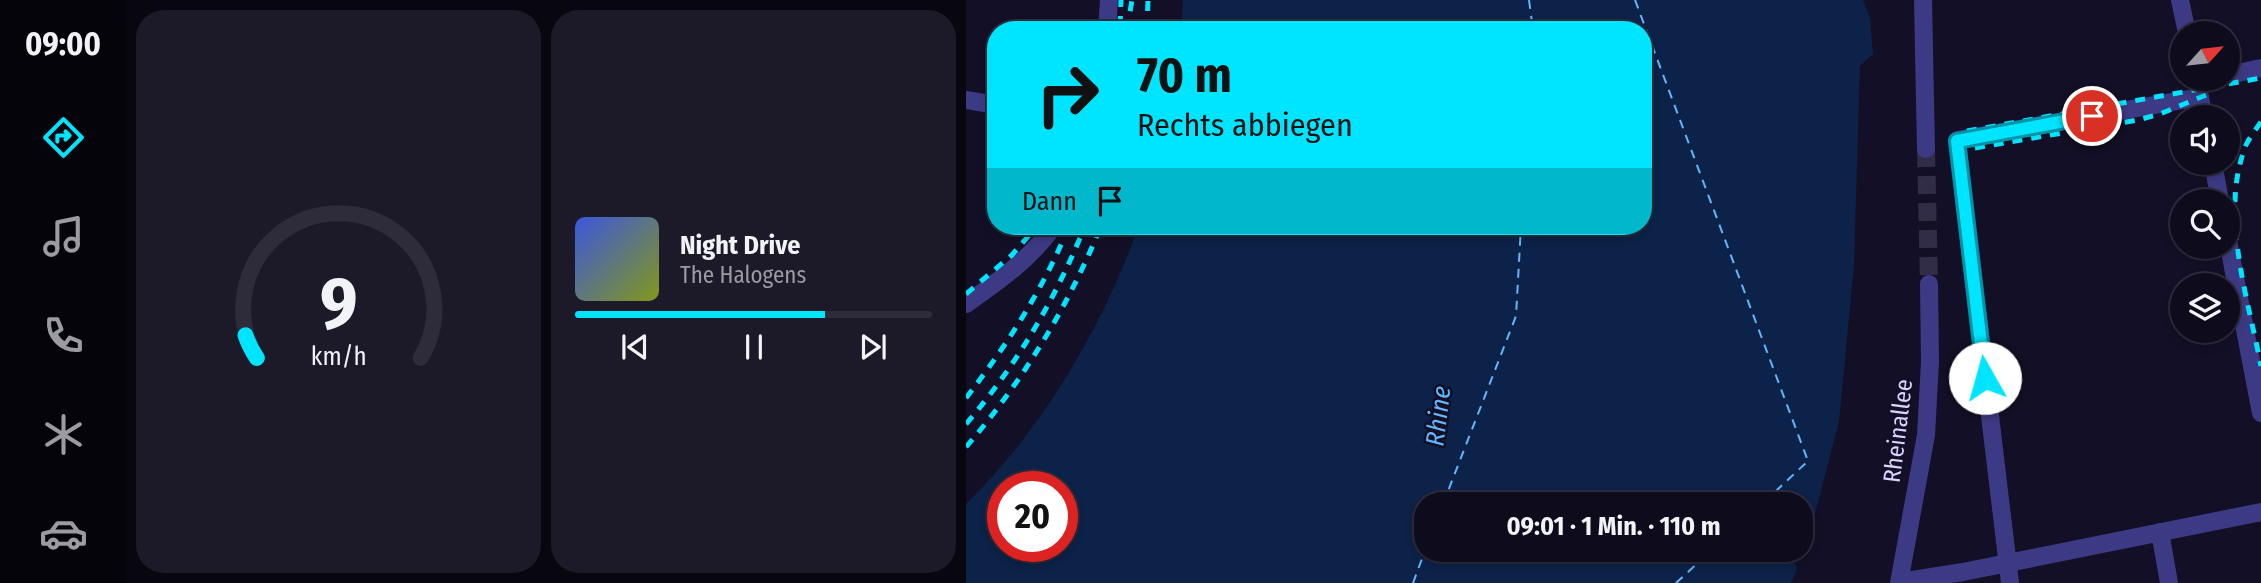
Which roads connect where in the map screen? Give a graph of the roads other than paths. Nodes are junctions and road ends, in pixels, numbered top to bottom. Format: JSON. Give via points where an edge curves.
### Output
{"nodes":[{"id":1,"x":1109,"y":0,"type":"edge"},
{"id":2,"x":1923,"y":0,"type":"edge"},
{"id":3,"x":2180,"y":0,"type":"edge"},
{"id":4,"x":1108,"y":21,"type":"edge"},
{"id":5,"x":2184,"y":21,"type":"edge"},
{"id":6,"x":2261,"y":68,"type":"edge"},
{"id":7,"x":2240,"y":72,"type":"edge"},
{"id":8,"x":2170,"y":91,"type":"edge"},
{"id":9,"x":966,"y":100,"type":"edge"},
{"id":10,"x":987,"y":104,"type":"edge"},
{"id":11,"x":1926,"y":149,"type":"tunnel mouth"},
{"id":12,"x":1047,"y":235,"type":"edge"},
{"id":13,"x":2231,"y":259,"type":"edge"},
{"id":14,"x":1930,"y":284,"type":"tunnel mouth"},
{"id":15,"x":966,"y":304,"type":"edge"},
{"id":16,"x":2261,"y":413,"type":"edge"},
{"id":17,"x":2261,"y":512,"type":"edge"},
{"id":18,"x":2160,"y":533,"type":"junction"},
{"id":19,"x":2006,"y":563,"type":"junction"},
{"id":20,"x":1899,"y":582,"type":"edge"},
{"id":21,"x":2010,"y":583,"type":"edge"},
{"id":22,"x":2169,"y":583,"type":"edge"}],
"edges":[{"from":1,"to":4,"type":"street"},
{"from":2,"to":11,"type":"street"},
{"from":3,"to":5,"type":"street"},
{"from":6,"to":7,"type":"street"},
{"from":8,"to":19,"type":"street","via":[[1957,141]]},
{"from":9,"to":10,"type":"street"},
{"from":12,"to":15,"type":"street","via":[[1014,270]]},
{"from":13,"to":16,"type":"street"},
{"from":14,"to":20,"type":"street","name":"Rheinallee","via":[[1926,435]]},
{"from":17,"to":18,"type":"street"},
{"from":18,"to":19,"type":"street"},
{"from":18,"to":22,"type":"street"},
{"from":19,"to":20,"type":"street"},
{"from":19,"to":21,"type":"street"}]}
